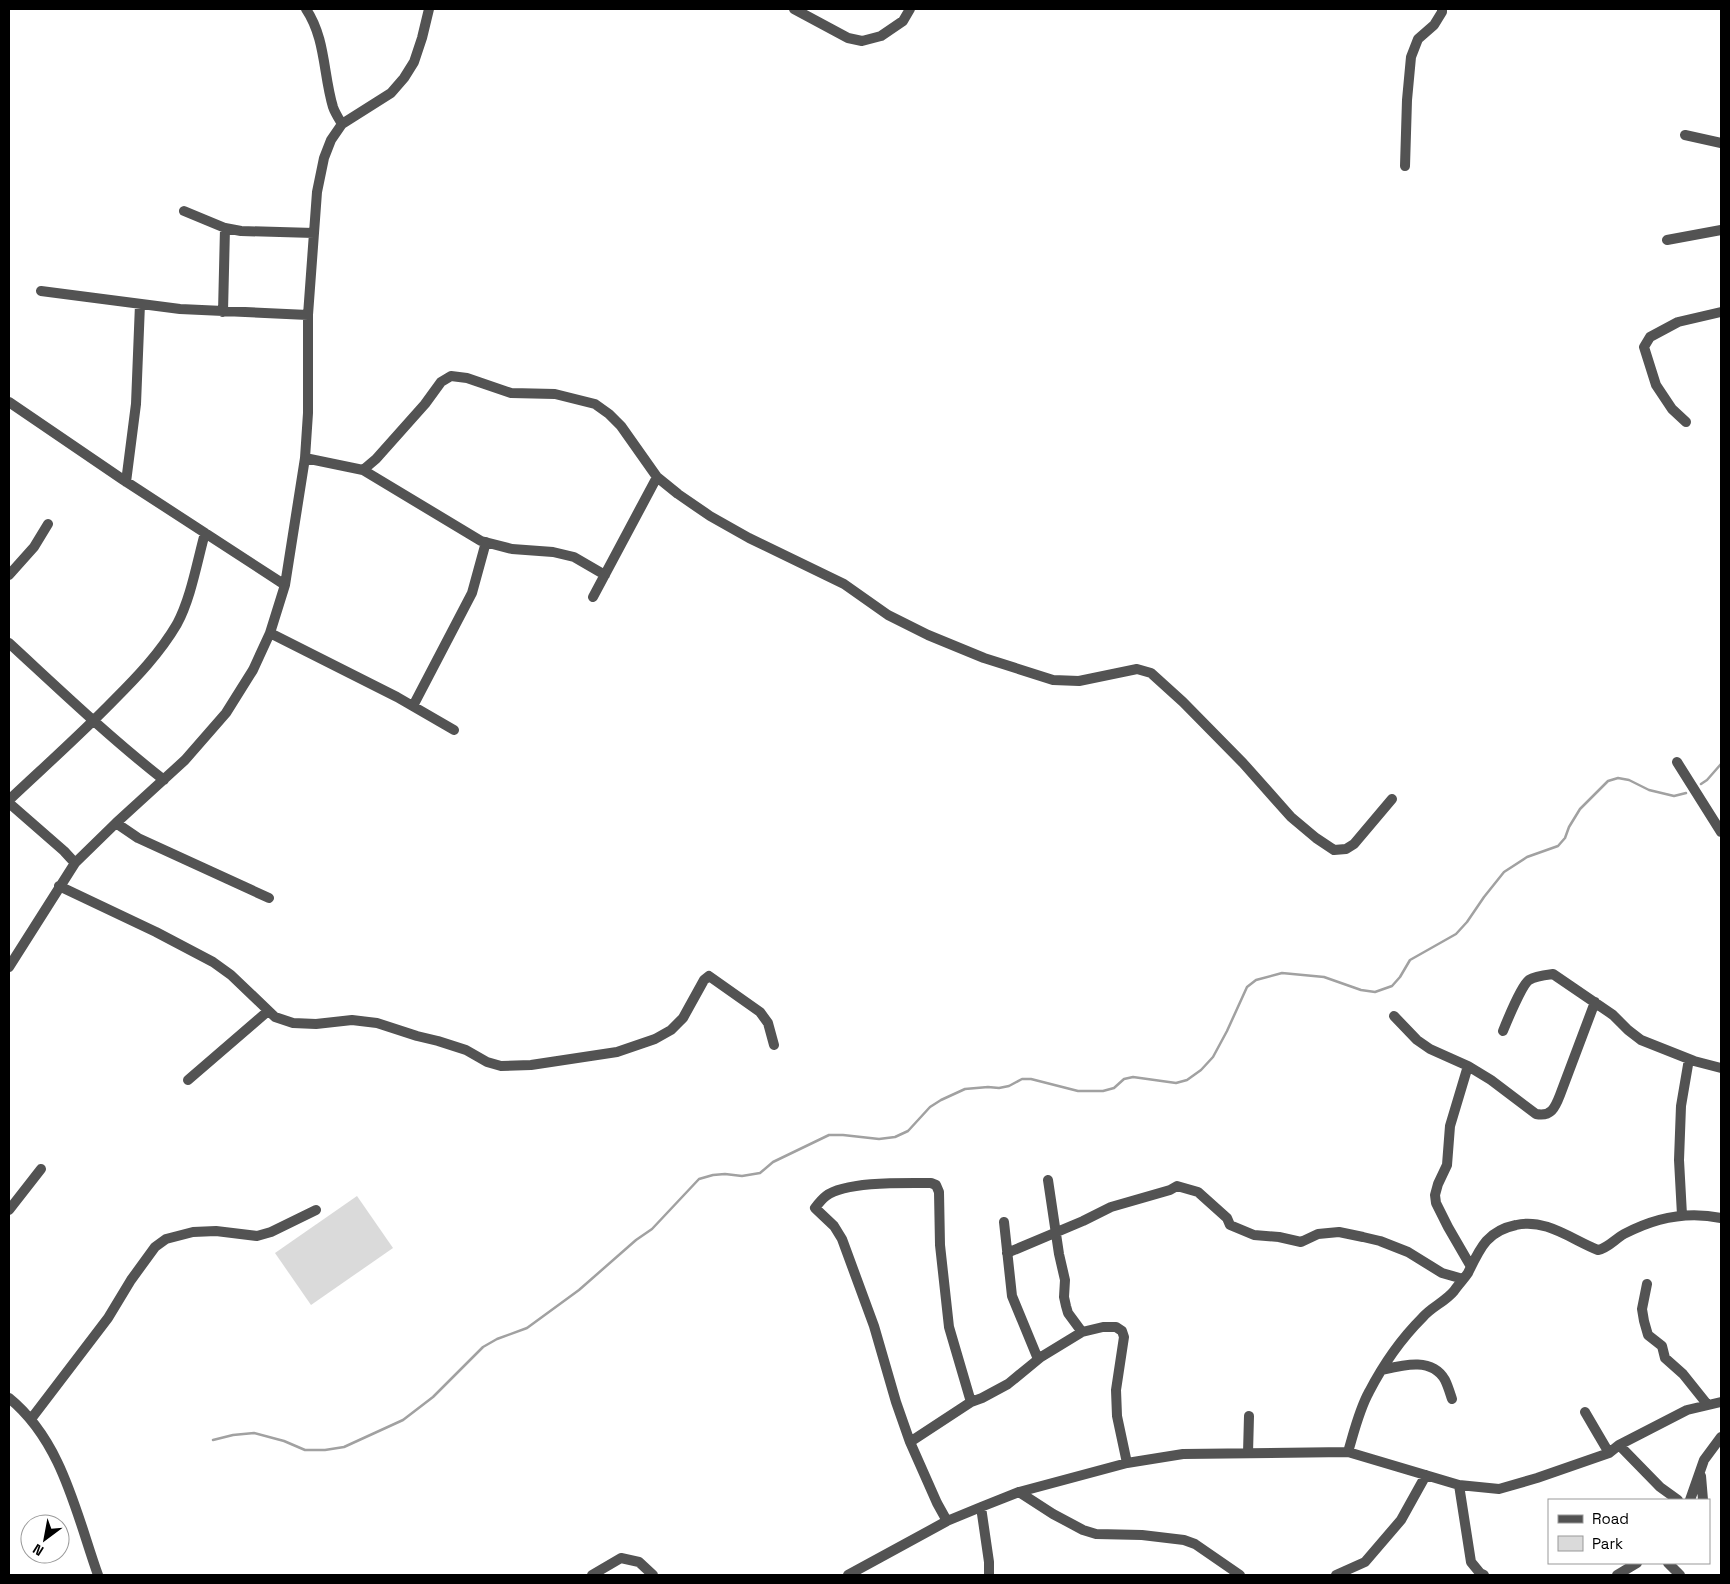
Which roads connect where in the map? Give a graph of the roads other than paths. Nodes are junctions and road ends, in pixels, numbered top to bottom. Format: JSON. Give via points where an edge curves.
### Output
{"nodes":[{"id":1,"x":306,"y":9,"type":"edge"},
{"id":2,"x":429,"y":9,"type":"edge"},
{"id":3,"x":794,"y":9,"type":"edge"},
{"id":4,"x":910,"y":9,"type":"edge"},
{"id":5,"x":1442,"y":9,"type":"edge"},
{"id":6,"x":342,"y":124,"type":"junction"},
{"id":7,"x":1685,"y":135,"type":"dead end"},
{"id":8,"x":1721,"y":143,"type":"edge"},
{"id":9,"x":1405,"y":166,"type":"dead end"},
{"id":10,"x":184,"y":211,"type":"dead end"},
{"id":11,"x":225,"y":228,"type":"junction"},
{"id":12,"x":1721,"y":230,"type":"edge"},
{"id":13,"x":314,"y":233,"type":"junction"},
{"id":14,"x":1667,"y":240,"type":"dead end"},
{"id":15,"x":41,"y":291,"type":"dead end"},
{"id":16,"x":140,"y":304,"type":"junction"},
{"id":17,"x":222,"y":312,"type":"junction"},
{"id":18,"x":1721,"y":312,"type":"edge"},
{"id":19,"x":308,"y":315,"type":"junction"},
{"id":20,"x":9,"y":402,"type":"edge"},
{"id":21,"x":1686,"y":422,"type":"dead end"},
{"id":22,"x":305,"y":458,"type":"junction"},
{"id":23,"x":363,"y":470,"type":"junction"},
{"id":24,"x":657,"y":477,"type":"junction"},
{"id":25,"x":126,"y":482,"type":"junction"},
{"id":26,"x":48,"y":524,"type":"dead end"},
{"id":27,"x":205,"y":533,"type":"junction"},
{"id":28,"x":486,"y":542,"type":"junction"},
{"id":29,"x":9,"y":575,"type":"edge"},
{"id":30,"x":605,"y":575,"type":"junction"},
{"id":31,"x":285,"y":585,"type":"junction"},
{"id":32,"x":593,"y":597,"type":"dead end"},
{"id":33,"x":270,"y":633,"type":"junction"},
{"id":34,"x":9,"y":643,"type":"edge"},
{"id":35,"x":413,"y":706,"type":"junction"},
{"id":36,"x":94,"y":721,"type":"junction"},
{"id":37,"x":454,"y":730,"type":"dead end"},
{"id":38,"x":1677,"y":762,"type":"dead end"},
{"id":39,"x":164,"y":780,"type":"junction"},
{"id":40,"x":1392,"y":799,"type":"dead end"},
{"id":41,"x":9,"y":802,"type":"edge"},
{"id":42,"x":116,"y":823,"type":"junction"},
{"id":43,"x":1721,"y":832,"type":"edge"},
{"id":44,"x":75,"y":863,"type":"junction"},
{"id":45,"x":59,"y":886,"type":"junction"},
{"id":46,"x":269,"y":898,"type":"dead end"},
{"id":47,"x":9,"y":967,"type":"edge"},
{"id":48,"x":1595,"y":1002,"type":"junction"},
{"id":49,"x":268,"y":1011,"type":"junction"},
{"id":50,"x":1394,"y":1016,"type":"dead end"},
{"id":51,"x":1502,"y":1031,"type":"dead end"},
{"id":52,"x":774,"y":1046,"type":"dead end"},
{"id":53,"x":1689,"y":1060,"type":"junction"},
{"id":54,"x":1468,"y":1066,"type":"junction"},
{"id":55,"x":1721,"y":1068,"type":"edge"},
{"id":56,"x":188,"y":1080,"type":"dead end"},
{"id":57,"x":41,"y":1169,"type":"dead end"},
{"id":58,"x":1048,"y":1180,"type":"dead end"},
{"id":59,"x":9,"y":1210,"type":"edge"},
{"id":60,"x":316,"y":1210,"type":"dead end"},
{"id":61,"x":1682,"y":1215,"type":"junction"},
{"id":62,"x":1721,"y":1218,"type":"edge"},
{"id":63,"x":1004,"y":1222,"type":"dead end"},
{"id":64,"x":1056,"y":1231,"type":"junction"},
{"id":65,"x":1007,"y":1253,"type":"junction"},
{"id":66,"x":1470,"y":1265,"type":"junction"},
{"id":67,"x":1463,"y":1279,"type":"junction"},
{"id":68,"x":1647,"y":1284,"type":"dead end"},
{"id":69,"x":1082,"y":1332,"type":"junction"},
{"id":70,"x":1038,"y":1359,"type":"junction"},
{"id":71,"x":1382,"y":1370,"type":"junction"},
{"id":72,"x":9,"y":1398,"type":"edge"},
{"id":73,"x":1452,"y":1399,"type":"dead end"},
{"id":74,"x":971,"y":1402,"type":"junction"},
{"id":75,"x":1721,"y":1402,"type":"edge"},
{"id":76,"x":1707,"y":1404,"type":"junction"},
{"id":77,"x":1249,"y":1416,"type":"dead end"},
{"id":78,"x":31,"y":1419,"type":"junction"},
{"id":79,"x":1599,"y":1436,"type":"dead end"},
{"id":80,"x":1721,"y":1438,"type":"edge"},
{"id":81,"x":910,"y":1442,"type":"junction"},
{"id":82,"x":1619,"y":1445,"type":"junction"},
{"id":83,"x":1348,"y":1452,"type":"junction"},
{"id":84,"x":1248,"y":1453,"type":"junction"},
{"id":85,"x":1609,"y":1453,"type":"junction"},
{"id":86,"x":1126,"y":1463,"type":"junction"},
{"id":87,"x":1700,"y":1473,"type":"junction"},
{"id":88,"x":1426,"y":1475,"type":"junction"},
{"id":89,"x":1459,"y":1485,"type":"junction"},
{"id":90,"x":1019,"y":1492,"type":"junction"},
{"id":91,"x":1677,"y":1499,"type":"edge"},
{"id":92,"x":1690,"y":1499,"type":"edge"},
{"id":93,"x":1703,"y":1499,"type":"edge"},
{"id":94,"x":981,"y":1507,"type":"junction"},
{"id":95,"x":947,"y":1521,"type":"junction"},
{"id":96,"x":1635,"y":1564,"type":"edge"},
{"id":97,"x":1669,"y":1564,"type":"edge"},
{"id":98,"x":98,"y":1575,"type":"edge"},
{"id":99,"x":592,"y":1575,"type":"edge"},
{"id":100,"x":653,"y":1575,"type":"edge"},
{"id":101,"x":848,"y":1575,"type":"edge"},
{"id":102,"x":989,"y":1575,"type":"edge"},
{"id":103,"x":1240,"y":1575,"type":"edge"},
{"id":104,"x":1336,"y":1575,"type":"edge"},
{"id":105,"x":1484,"y":1575,"type":"edge"},
{"id":106,"x":1617,"y":1575,"type":"edge"},
{"id":107,"x":1680,"y":1575,"type":"edge"}],
"edges":[{"from":1,"to":6,"type":"street","via":[[320,38],[333,108]]},
{"from":2,"to":6,"type":"street","via":[[414,62],[404,78],[391,93]]},
{"from":3,"to":4,"type":"street","via":[[848,38],[862,41],[881,36],[902,21]]},
{"from":5,"to":9,"type":"street","via":[[1434,25],[1418,38],[1411,57]]},
{"from":6,"to":13,"type":"street","via":[[324,158]]},
{"from":7,"to":8,"type":"street"},
{"from":10,"to":11,"type":"street"},
{"from":11,"to":13,"type":"street"},
{"from":11,"to":17,"type":"street"},
{"from":12,"to":14,"type":"street"},
{"from":13,"to":19,"type":"street"},
{"from":15,"to":16,"type":"street"},
{"from":16,"to":17,"type":"street"},
{"from":16,"to":25,"type":"street","via":[[136,404]]},
{"from":17,"to":19,"type":"street"},
{"from":18,"to":21,"type":"street","via":[[1678,322],[1650,337],[1644,347],[1656,385],[1672,409]]},
{"from":19,"to":22,"type":"street"},
{"from":20,"to":25,"type":"street"},
{"from":22,"to":23,"type":"street"},
{"from":22,"to":31,"type":"street"},
{"from":23,"to":24,"type":"street","via":[[376,460],[441,382],[451,376],[511,393],[555,394],[595,404],[621,426]]},
{"from":23,"to":28,"type":"street","via":[[467,534]]},
{"from":24,"to":30,"type":"street"},
{"from":24,"to":40,"type":"street","via":[[710,516],[748,538],[844,584],[888,615],[984,658],[1053,680],[1079,681],[1136,669],[1152,673],[1243,763],[1291,817],[1334,850],[1354,844]]},
{"from":25,"to":27,"type":"street"},
{"from":26,"to":29,"type":"street","via":[[34,547]]},
{"from":27,"to":31,"type":"street"},
{"from":27,"to":36,"type":"street","via":[[177,624],[144,669]]},
{"from":28,"to":30,"type":"street","via":[[512,549],[574,557]]},
{"from":28,"to":35,"type":"street","via":[[472,593]]},
{"from":30,"to":32,"type":"street"},
{"from":31,"to":33,"type":"street"},
{"from":33,"to":35,"type":"street"},
{"from":33,"to":39,"type":"street","via":[[253,670],[226,712]]},
{"from":34,"to":36,"type":"street"},
{"from":35,"to":37,"type":"street"},
{"from":36,"to":39,"type":"street"},
{"from":36,"to":41,"type":"street"},
{"from":38,"to":43,"type":"street"},
{"from":39,"to":42,"type":"street"},
{"from":41,"to":44,"type":"street"},
{"from":42,"to":44,"type":"street"},
{"from":42,"to":46,"type":"street","via":[[138,838]]},
{"from":44,"to":45,"type":"street"},
{"from":45,"to":47,"type":"street"},
{"from":45,"to":49,"type":"street","via":[[212,962],[231,975]]},
{"from":48,"to":51,"type":"street","via":[[1553,974],[1529,980]]},
{"from":48,"to":53,"type":"street","via":[[1641,1040]]},
{"from":48,"to":54,"type":"street","via":[[1550,1114],[1536,1114]]},
{"from":49,"to":52,"type":"street","via":[[293,1023],[352,1020],[377,1023],[466,1050],[500,1066],[531,1065],[617,1052],[655,1039],[683,1018],[709,976],[760,1012],[768,1023]]},
{"from":49,"to":56,"type":"street"},
{"from":50,"to":54,"type":"street","via":[[1430,1049]]},
{"from":53,"to":55,"type":"street"},
{"from":53,"to":61,"type":"street","via":[[1681,1106]]},
{"from":54,"to":66,"type":"street","via":[[1450,1126],[1447,1165],[1435,1195],[1448,1227]]},
{"from":57,"to":59,"type":"street"},
{"from":58,"to":64,"type":"street"},
{"from":60,"to":78,"type":"street","via":[[257,1236],[192,1232],[166,1239],[155,1247],[108,1318]]},
{"from":61,"to":62,"type":"street"},
{"from":61,"to":66,"type":"street","via":[[1647,1224],[1598,1250],[1540,1225],[1516,1225],[1490,1236]]},
{"from":63,"to":65,"type":"street"},
{"from":64,"to":65,"type":"street"},
{"from":64,"to":67,"type":"street","via":[[1111,1207],[1178,1186],[1198,1192],[1227,1218],[1230,1225],[1254,1235],[1301,1242],[1318,1234],[1339,1232],[1363,1237],[1408,1252],[1442,1273]]},
{"from":64,"to":69,"type":"street","via":[[1066,1306]]},
{"from":65,"to":70,"type":"street","via":[[1012,1296]]},
{"from":66,"to":67,"type":"street"},
{"from":67,"to":71,"type":"street","via":[[1449,1297],[1424,1315]]},
{"from":68,"to":76,"type":"street","via":[[1642,1309],[1648,1334],[1662,1346],[1665,1358],[1683,1374]]},
{"from":69,"to":70,"type":"street"},
{"from":69,"to":86,"type":"street","via":[[1103,1327],[1116,1327],[1122,1331],[1116,1407]]},
{"from":70,"to":74,"type":"street","via":[[1008,1384]]},
{"from":71,"to":73,"type":"street","via":[[1403,1365],[1432,1368],[1445,1380]]},
{"from":71,"to":83,"type":"street","via":[[1368,1392]]},
{"from":72,"to":78,"type":"street"},
{"from":74,"to":81,"type":"street"},
{"from":74,"to":81,"type":"street","via":[[949,1327],[936,1185],[871,1184],[838,1190],[827,1196],[815,1208],[834,1226],[842,1239],[874,1326]]},
{"from":75,"to":76,"type":"street"},
{"from":76,"to":82,"type":"street","via":[[1687,1410]]},
{"from":77,"to":84,"type":"street"},
{"from":78,"to":98,"type":"street","via":[[61,1468]]},
{"from":79,"to":85,"type":"street","via":[[1585,1412]]},
{"from":80,"to":87,"type":"street","via":[[1704,1460]]},
{"from":81,"to":95,"type":"street"},
{"from":82,"to":85,"type":"street"},
{"from":82,"to":91,"type":"street","via":[[1660,1487]]},
{"from":83,"to":84,"type":"street"},
{"from":83,"to":88,"type":"street"},
{"from":84,"to":86,"type":"street","via":[[1183,1454]]},
{"from":85,"to":89,"type":"street","via":[[1499,1489]]},
{"from":86,"to":90,"type":"street"},
{"from":87,"to":92,"type":"street"},
{"from":87,"to":93,"type":"street"},
{"from":88,"to":89,"type":"street"},
{"from":88,"to":104,"type":"street","via":[[1401,1520],[1365,1562]]},
{"from":89,"to":105,"type":"street","via":[[1471,1562]]},
{"from":90,"to":94,"type":"street"},
{"from":90,"to":103,"type":"street","via":[[1061,1518],[1096,1534],[1184,1540],[1195,1544]]},
{"from":94,"to":95,"type":"street"},
{"from":94,"to":102,"type":"street"},
{"from":95,"to":101,"type":"street"},
{"from":96,"to":106,"type":"street"},
{"from":97,"to":107,"type":"street"},
{"from":99,"to":100,"type":"street","via":[[621,1558],[639,1562]]}]}
